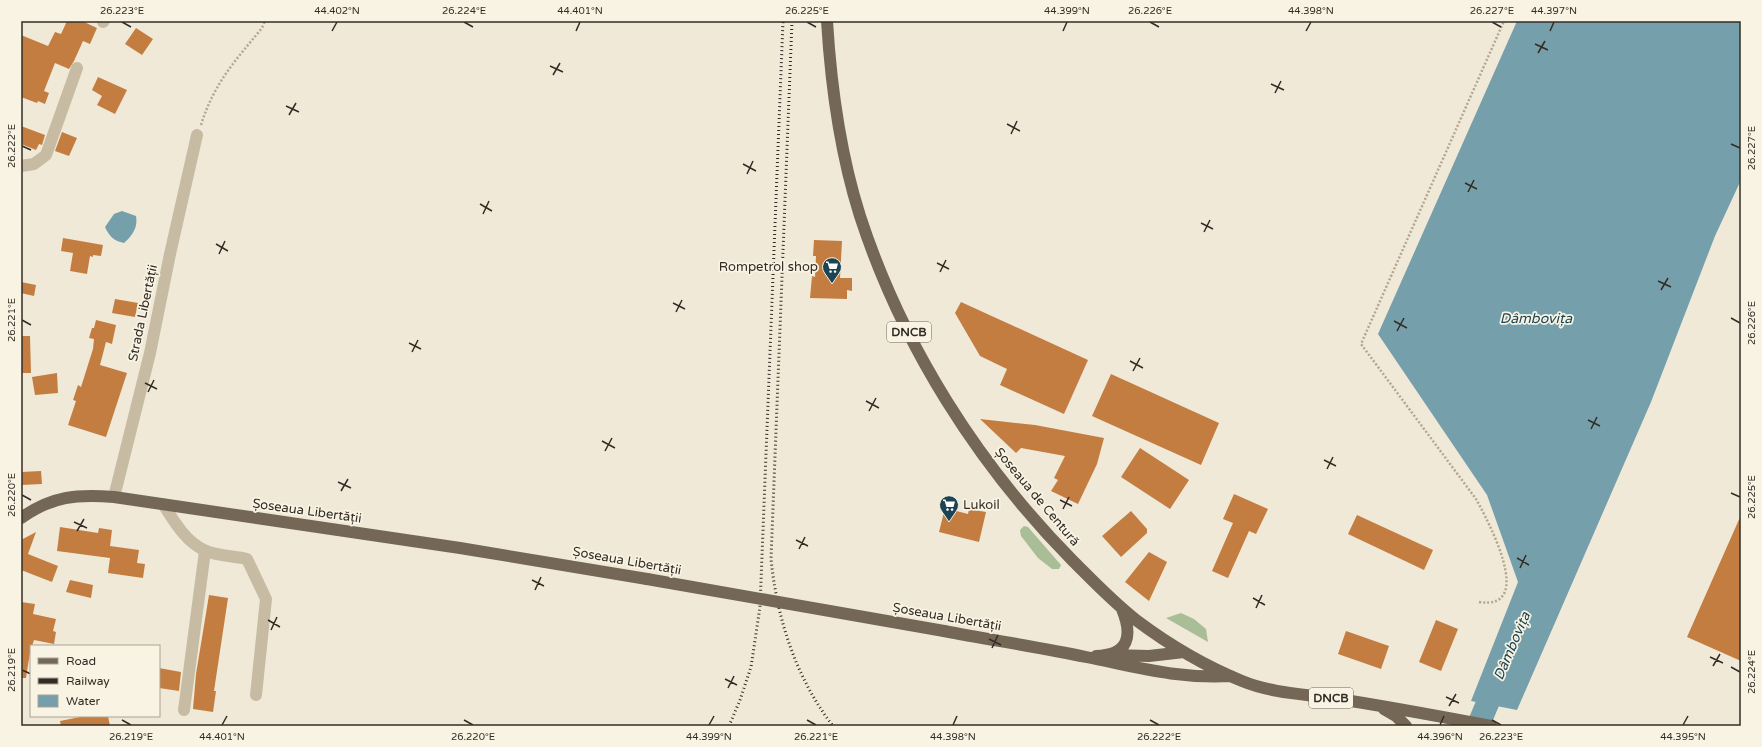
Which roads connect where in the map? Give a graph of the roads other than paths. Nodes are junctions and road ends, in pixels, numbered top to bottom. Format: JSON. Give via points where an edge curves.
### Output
{"nodes":[{"id":1,"x":827,"y":21,"type":"edge"},
{"id":2,"x":77,"y":68,"type":"dead end"},
{"id":3,"x":197,"y":135,"type":"road end"},
{"id":4,"x":21,"y":166,"type":"edge"},
{"id":5,"x":114,"y":497,"type":"junction"},
{"id":6,"x":163,"y":504,"type":"junction"},
{"id":7,"x":21,"y":518,"type":"edge"},
{"id":8,"x":205,"y":551,"type":"junction"},
{"id":9,"x":1122,"y":609,"type":"junction"},
{"id":10,"x":1184,"y":652,"type":"junction"},
{"id":11,"x":1110,"y":655,"type":"junction"},
{"id":12,"x":1085,"y":657,"type":"junction"},
{"id":13,"x":1231,"y":676,"type":"junction"},
{"id":14,"x":256,"y":695,"type":"dead end"},
{"id":15,"x":1378,"y":706,"type":"junction"},
{"id":16,"x":184,"y":710,"type":"dead end"},
{"id":17,"x":1430,"y":721,"type":"edge"},
{"id":18,"x":1406,"y":726,"type":"edge"},
{"id":19,"x":1491,"y":726,"type":"edge"}],
"edges":[{"from":1,"to":9,"type":"main road","name":"Șoseaua de Centură","number":"DNCB","via":[[833,92],[847,170],[875,259],[905,325],[958,418],[1012,492],[1057,544]]},
{"from":2,"to":4,"type":"street","via":[[46,155],[34,164]]},
{"from":3,"to":5,"type":"street","name":"Strada Libertății","via":[[150,353]]},
{"from":5,"to":6,"type":"main road","name":"Șoseaua Libertății"},
{"from":5,"to":7,"type":"main road","name":"Șoseaua Libertății","via":[[88,494],[68,496],[34,509]]},
{"from":6,"to":8,"type":"street","via":[[184,535]]},
{"from":6,"to":12,"type":"main road","name":"Șoseaua Libertății","bridge":true,"via":[[647,579]]},
{"from":8,"to":14,"type":"street","via":[[247,559],[266,599]]},
{"from":8,"to":16,"type":"street"},
{"from":9,"to":10,"type":"main road","name":"Șoseaua de Centură","number":"DNCB"},
{"from":9,"to":11,"type":"main road","via":[[1129,633],[1122,648]]},
{"from":10,"to":11,"type":"main road","via":[[1144,656]]},
{"from":10,"to":13,"type":"main road","name":"Șoseaua de Centură","number":"DNCB"},
{"from":11,"to":12,"type":"main road"},
{"from":12,"to":13,"type":"main road","name":"Șoseaua Libertății","via":[[1174,675]]},
{"from":13,"to":15,"type":"main road","name":"Șoseaua de Centură","number":"DNCB","via":[[1271,690]]},
{"from":15,"to":17,"type":"main road","name":"Șoseaua de Centură","number":"DNCB"},
{"from":15,"to":18,"type":"main road","via":[[1396,716]]},
{"from":17,"to":19,"type":"main road","name":"Șoseaua de Centură","number":"DNCB","via":[[1463,721]]}]}
